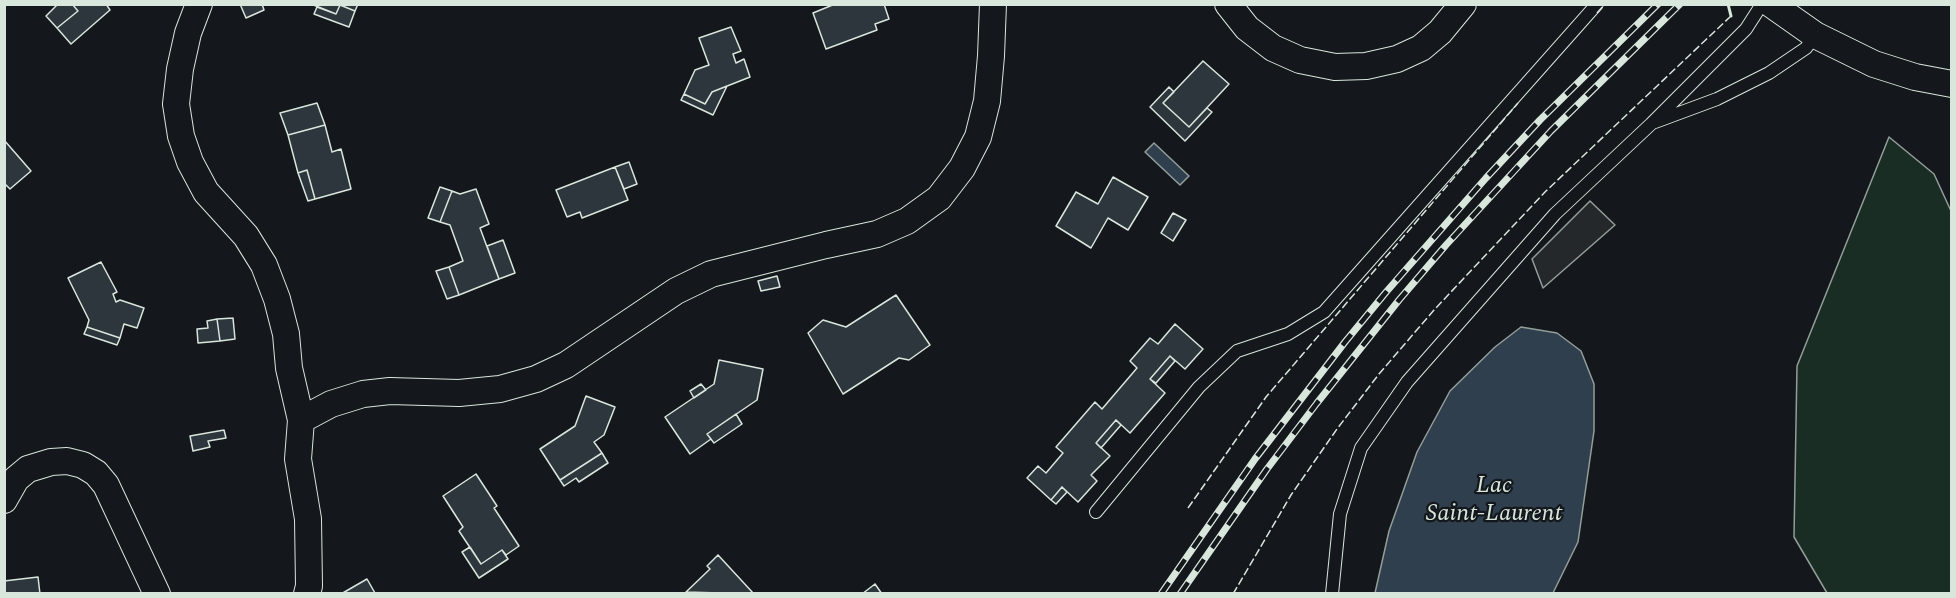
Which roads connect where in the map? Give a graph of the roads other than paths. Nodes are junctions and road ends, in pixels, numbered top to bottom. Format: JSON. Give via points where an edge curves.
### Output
{"nodes":[{"id":1,"x":199,"y":4,"type":"edge"},
{"id":2,"x":993,"y":4,"type":"edge"},
{"id":3,"x":1228,"y":4,"type":"edge"},
{"id":4,"x":1463,"y":4,"type":"edge"},
{"id":5,"x":1597,"y":4,"type":"edge"},
{"id":6,"x":1762,"y":4,"type":"edge"},
{"id":7,"x":1771,"y":4,"type":"edge"},
{"id":8,"x":1815,"y":35,"type":"junction"},
{"id":9,"x":1952,"y":84,"type":"edge"},
{"id":10,"x":1651,"y":124,"type":"junction"},
{"id":11,"x":301,"y":420,"type":"junction"},
{"id":12,"x":4,"y":500,"type":"edge"},
{"id":13,"x":1096,"y":512,"type":"dead end"},
{"id":14,"x":157,"y":594,"type":"edge"},
{"id":15,"x":307,"y":594,"type":"edge"},
{"id":16,"x":1332,"y":594,"type":"edge"}],
"edges":[{"from":1,"to":11,"type":"street","via":[[180,69],[176,104],[181,136],[206,192],[246,236],[264,265],[286,334]]},
{"from":2,"to":11,"type":"street","via":[[987,101],[978,137],[962,168],[939,198],[907,220],[877,234],[711,274],[676,291],[567,365],[536,379],[469,392],[363,393]]},
{"from":3,"to":4,"type":"street","via":[[1247,28],[1273,48],[1300,60],[1335,67],[1366,66],[1421,48]]},
{"from":5,"to":13,"type":"lane","via":[[1324,312],[1288,334],[1237,351],[1199,387]]},
{"from":6,"to":10,"type":"lane","via":[[1746,29]]},
{"from":7,"to":8,"type":"street"},
{"from":8,"to":9,"type":"street","via":[[1874,64]]},
{"from":8,"to":10,"type":"lane","via":[[1806,48],[1769,73],[1717,99]]},
{"from":10,"to":16,"type":"lane","via":[[1555,214],[1407,382],[1361,448],[1340,514]]},
{"from":11,"to":15,"type":"street","via":[[298,459],[308,519]]},
{"from":12,"to":14,"type":"street","via":[[16,478],[28,469],[51,462],[83,465],[106,485]]}]}
